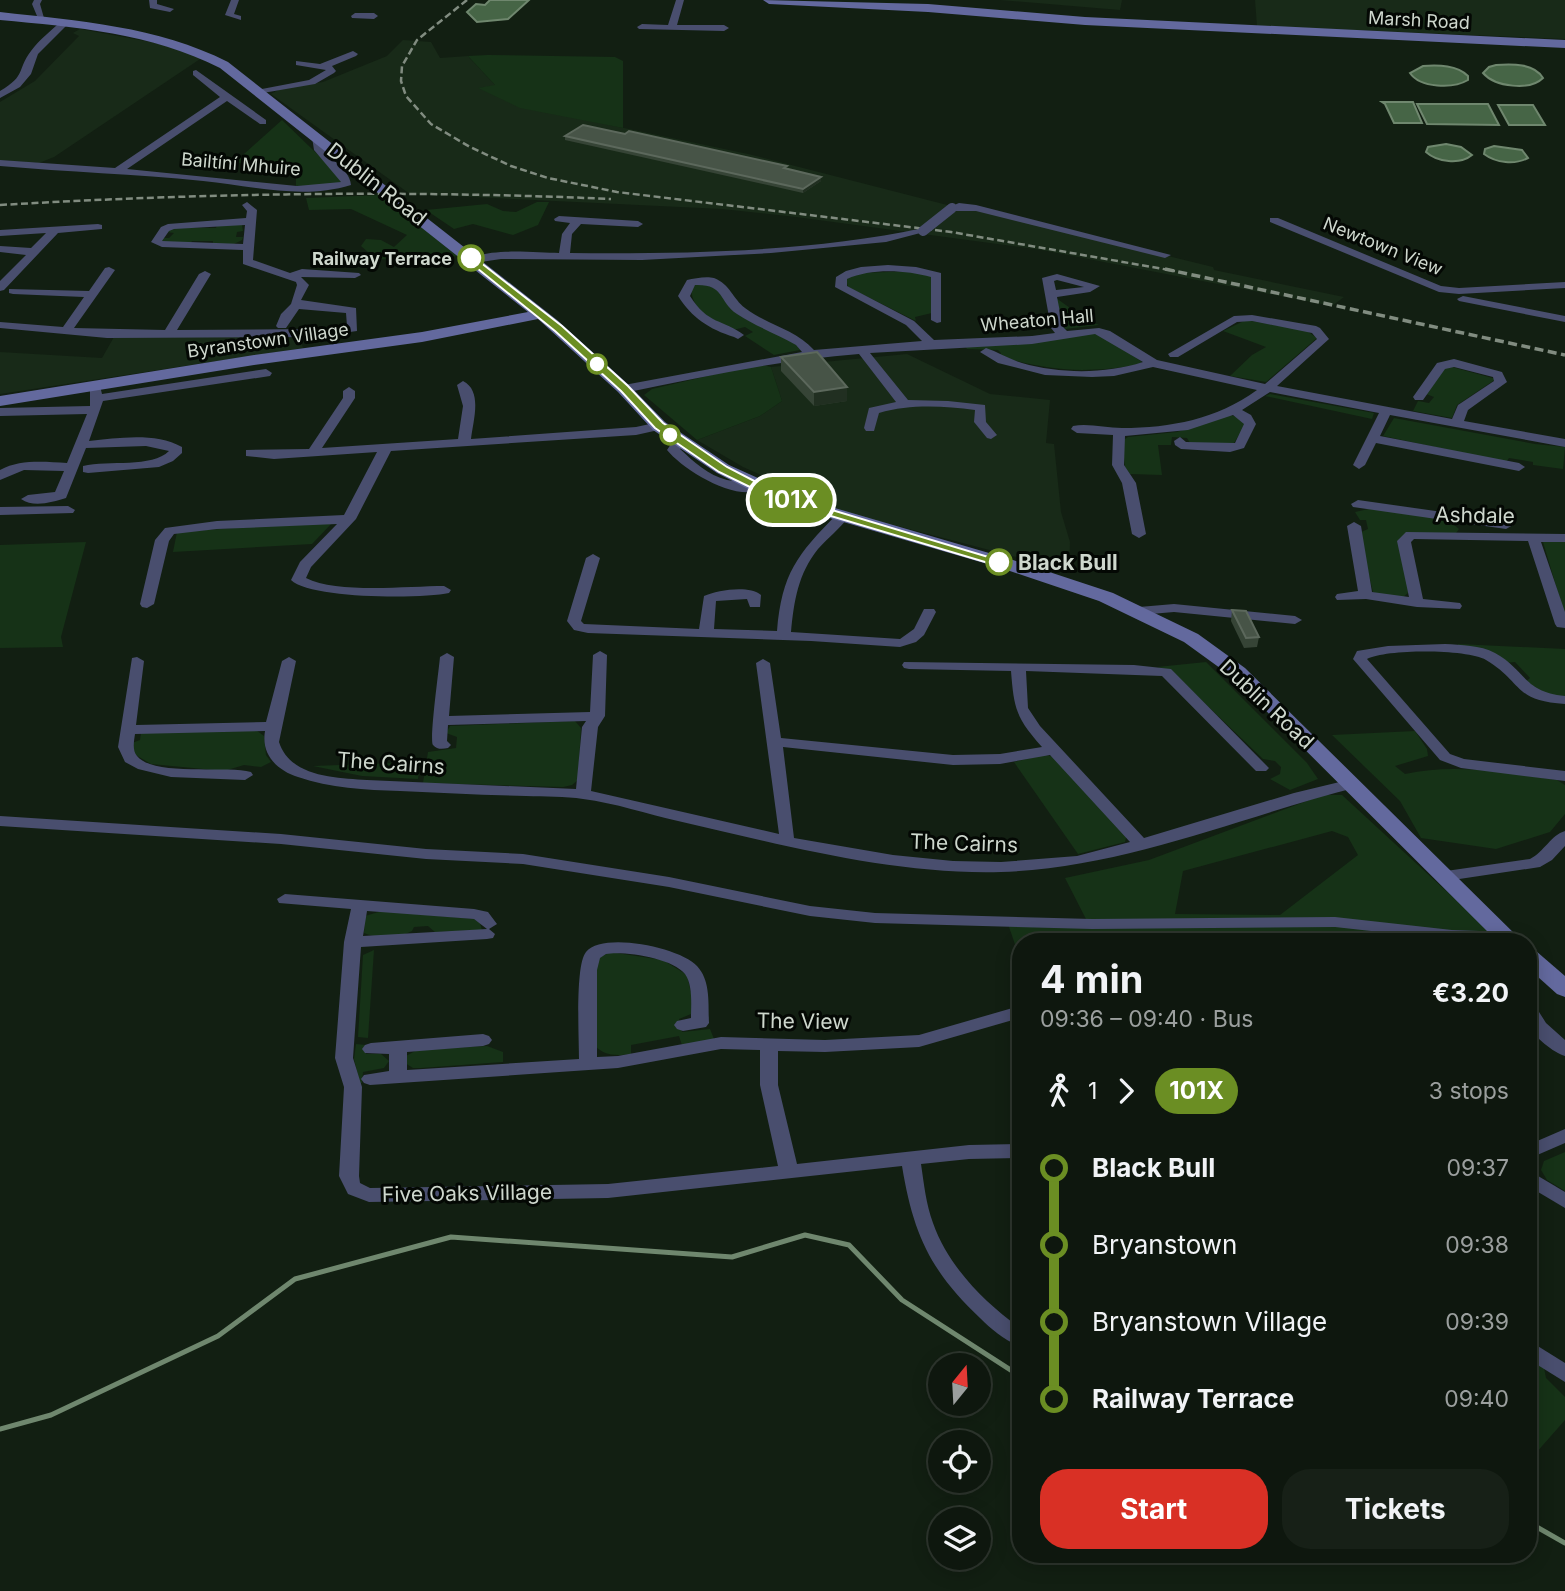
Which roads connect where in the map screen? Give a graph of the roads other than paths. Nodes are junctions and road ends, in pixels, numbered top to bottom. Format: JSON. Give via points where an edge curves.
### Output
{"nodes":[{"id":1,"x":38,"y":0,"type":"edge"},
{"id":2,"x":153,"y":0,"type":"edge"},
{"id":3,"x":235,"y":0,"type":"edge"},
{"id":4,"x":680,"y":0,"type":"edge"},
{"id":5,"x":769,"y":0,"type":"edge"},
{"id":6,"x":170,"y":9,"type":"dead end"},
{"id":7,"x":0,"y":16,"type":"edge"},
{"id":8,"x":238,"y":18,"type":"dead end"},
{"id":9,"x":63,"y":24,"type":"junction"},
{"id":10,"x":672,"y":26,"type":"junction"},
{"id":11,"x":642,"y":27,"type":"dead end"},
{"id":12,"x":724,"y":28,"type":"dead end"},
{"id":13,"x":1565,"y":44,"type":"edge"},
{"id":14,"x":43,"y":45,"type":"junction"},
{"id":15,"x":352,"y":54,"type":"dead end"},
{"id":16,"x":304,"y":66,"type":"dead end"},
{"id":17,"x":323,"y":66,"type":"junction"},
{"id":18,"x":197,"y":73,"type":"dead end"},
{"id":19,"x":257,"y":91,"type":"junction"},
{"id":20,"x":0,"y":95,"type":"edge"},
{"id":21,"x":225,"y":98,"type":"junction"},
{"id":22,"x":263,"y":122,"type":"dead end"},
{"id":23,"x":317,"y":137,"type":"junction"},
{"id":24,"x":0,"y":163,"type":"edge"},
{"id":25,"x":116,"y":172,"type":"junction"},
{"id":26,"x":247,"y":205,"type":"dead end"},
{"id":27,"x":559,"y":219,"type":"dead end"},
{"id":28,"x":578,"y":220,"type":"junction"},
{"id":29,"x":1275,"y":220,"type":"dead end"},
{"id":30,"x":251,"y":221,"type":"junction"},
{"id":31,"x":638,"y":224,"type":"dead end"},
{"id":32,"x":98,"y":228,"type":"dead end"},
{"id":33,"x":55,"y":230,"type":"junction"},
{"id":34,"x":0,"y":233,"type":"edge"},
{"id":35,"x":247,"y":247,"type":"junction"},
{"id":36,"x":0,"y":249,"type":"edge"},
{"id":37,"x":35,"y":252,"type":"junction"},
{"id":38,"x":1165,"y":255,"type":"dead end"},
{"id":39,"x":564,"y":256,"type":"junction"},
{"id":40,"x":474,"y":260,"type":"junction"},
{"id":41,"x":109,"y":270,"type":"dead end"},
{"id":42,"x":205,"y":274,"type":"dead end"},
{"id":43,"x":355,"y":275,"type":"dead end"},
{"id":44,"x":291,"y":276,"type":"junction"},
{"id":45,"x":1565,"y":285,"type":"edge"},
{"id":46,"x":0,"y":288,"type":"edge"},
{"id":47,"x":13,"y":291,"type":"dead end"},
{"id":48,"x":91,"y":294,"type":"junction"},
{"id":49,"x":1051,"y":294,"type":"dead end"},
{"id":50,"x":1463,"y":299,"type":"dead end"},
{"id":51,"x":298,"y":303,"type":"junction"},
{"id":52,"x":541,"y":314,"type":"junction"},
{"id":53,"x":1565,"y":319,"type":"edge"},
{"id":54,"x":937,"y":320,"type":"dead end"},
{"id":55,"x":0,"y":325,"type":"edge"},
{"id":56,"x":282,"y":326,"type":"dead end"},
{"id":57,"x":67,"y":330,"type":"junction"},
{"id":58,"x":314,"y":333,"type":"junction"},
{"id":59,"x":169,"y":334,"type":"junction"},
{"id":60,"x":1063,"y":334,"type":"junction"},
{"id":61,"x":738,"y":335,"type":"dead end"},
{"id":62,"x":931,"y":344,"type":"junction"},
{"id":63,"x":862,"y":350,"type":"junction"},
{"id":64,"x":316,"y":352,"type":"junction"},
{"id":65,"x":986,"y":352,"type":"dead end"},
{"id":66,"x":811,"y":354,"type":"junction"},
{"id":67,"x":1174,"y":354,"type":"dead end"},
{"id":68,"x":1153,"y":363,"type":"junction"},
{"id":69,"x":265,"y":373,"type":"dead end"},
{"id":70,"x":463,"y":386,"type":"dead end"},
{"id":71,"x":1265,"y":387,"type":"junction"},
{"id":72,"x":624,"y":388,"type":"junction"},
{"id":73,"x":349,"y":391,"type":"dead end"},
{"id":74,"x":1419,"y":397,"type":"dead end"},
{"id":75,"x":96,"y":398,"type":"junction"},
{"id":76,"x":0,"y":401,"type":"edge"},
{"id":77,"x":903,"y":402,"type":"junction"},
{"id":78,"x":1234,"y":410,"type":"junction"},
{"id":79,"x":1386,"y":411,"type":"junction"},
{"id":80,"x":0,"y":412,"type":"edge"},
{"id":81,"x":1457,"y":424,"type":"junction"},
{"id":82,"x":659,"y":426,"type":"junction"},
{"id":83,"x":870,"y":428,"type":"dead end"},
{"id":84,"x":1077,"y":429,"type":"dead end"},
{"id":85,"x":1119,"y":433,"type":"junction"},
{"id":86,"x":991,"y":435,"type":"dead end"},
{"id":87,"x":1371,"y":438,"type":"junction"},
{"id":88,"x":1180,"y":440,"type":"dead end"},
{"id":89,"x":464,"y":442,"type":"junction"},
{"id":90,"x":1565,"y":443,"type":"edge"},
{"id":91,"x":80,"y":445,"type":"junction"},
{"id":92,"x":387,"y":446,"type":"junction"},
{"id":93,"x":314,"y":451,"type":"junction"},
{"id":94,"x":251,"y":453,"type":"dead end"},
{"id":95,"x":1359,"y":465,"type":"dead end"},
{"id":96,"x":71,"y":467,"type":"junction"},
{"id":97,"x":1520,"y":467,"type":"dead end"},
{"id":98,"x":88,"y":468,"type":"dead end"},
{"id":99,"x":0,"y":476,"type":"edge"},
{"id":100,"x":28,"y":499,"type":"dead end"},
{"id":101,"x":1357,"y":504,"type":"dead end"},
{"id":102,"x":68,"y":510,"type":"dead end"},
{"id":103,"x":0,"y":511,"type":"edge"},
{"id":104,"x":842,"y":517,"type":"junction"},
{"id":105,"x":349,"y":519,"type":"junction"},
{"id":106,"x":1465,"y":521,"type":"junction"},
{"id":107,"x":1506,"y":525,"type":"dead end"},
{"id":108,"x":1354,"y":526,"type":"dead end"},
{"id":109,"x":1139,"y":534,"type":"dead end"},
{"id":110,"x":1469,"y":536,"type":"junction"},
{"id":111,"x":1533,"y":537,"type":"junction"},
{"id":112,"x":1565,"y":538,"type":"edge"},
{"id":113,"x":593,"y":558,"type":"dead end"},
{"id":114,"x":443,"y":590,"type":"dead end"},
{"id":115,"x":1366,"y":595,"type":"junction"},
{"id":116,"x":1342,"y":597,"type":"dead end"},
{"id":117,"x":1417,"y":603,"type":"junction"},
{"id":118,"x":147,"y":604,"type":"dead end"},
{"id":119,"x":755,"y":604,"type":"dead end"},
{"id":120,"x":1455,"y":606,"type":"dead end"},
{"id":121,"x":1139,"y":611,"type":"junction"},
{"id":122,"x":929,"y":612,"type":"dead end"},
{"id":123,"x":1296,"y":620,"type":"dead end"},
{"id":124,"x":1565,"y":624,"type":"edge"},
{"id":125,"x":706,"y":635,"type":"junction"},
{"id":126,"x":784,"y":636,"type":"junction"},
{"id":127,"x":600,"y":655,"type":"dead end"},
{"id":128,"x":447,"y":657,"type":"dead end"},
{"id":129,"x":137,"y":661,"type":"dead end"},
{"id":130,"x":289,"y":661,"type":"dead end"},
{"id":131,"x":763,"y":663,"type":"dead end"},
{"id":132,"x":909,"y":665,"type":"dead end"},
{"id":133,"x":1018,"y":667,"type":"junction"},
{"id":134,"x":1565,"y":700,"type":"edge"},
{"id":135,"x":597,"y":716,"type":"junction"},
{"id":136,"x":440,"y":721,"type":"junction"},
{"id":137,"x":275,"y":726,"type":"junction"},
{"id":138,"x":128,"y":730,"type":"junction"},
{"id":139,"x":775,"y":742,"type":"junction"},
{"id":140,"x":443,"y":745,"type":"dead end"},
{"id":141,"x":1053,"y":750,"type":"junction"},
{"id":142,"x":1261,"y":768,"type":"dead end"},
{"id":143,"x":245,"y":775,"type":"dead end"},
{"id":144,"x":1565,"y":776,"type":"edge"},
{"id":145,"x":1352,"y":784,"type":"junction"},
{"id":146,"x":583,"y":794,"type":"junction"},
{"id":147,"x":0,"y":821,"type":"edge"},
{"id":148,"x":786,"y":841,"type":"junction"},
{"id":149,"x":1140,"y":843,"type":"junction"},
{"id":150,"x":1562,"y":844,"type":"edge"},
{"id":151,"x":1446,"y":876,"type":"junction"},
{"id":152,"x":285,"y":899,"type":"dead end"},
{"id":153,"x":360,"y":905,"type":"junction"},
{"id":154,"x":1434,"y":933,"type":"edge"},
{"id":155,"x":1504,"y":933,"type":"edge"},
{"id":156,"x":353,"y":942,"type":"junction"},
{"id":157,"x":1537,"y":964,"type":"edge"},
{"id":158,"x":1565,"y":989,"type":"edge"},
{"id":159,"x":1012,"y":1014,"type":"edge"},
{"id":160,"x":1537,"y":1024,"type":"edge"},
{"id":161,"x":683,"y":1025,"type":"dead end"},
{"id":162,"x":483,"y":1041,"type":"dead end"},
{"id":163,"x":769,"y":1043,"type":"junction"},
{"id":164,"x":398,"y":1047,"type":"junction"},
{"id":165,"x":371,"y":1049,"type":"dead end"},
{"id":166,"x":1565,"y":1049,"type":"edge"},
{"id":167,"x":588,"y":1063,"type":"junction"},
{"id":168,"x":398,"y":1077,"type":"junction"},
{"id":169,"x":370,"y":1079,"type":"dead end"},
{"id":170,"x":1565,"y":1136,"type":"edge"},
{"id":171,"x":1537,"y":1148,"type":"edge"},
{"id":172,"x":1012,"y":1152,"type":"edge"},
{"id":173,"x":910,"y":1158,"type":"junction"},
{"id":174,"x":789,"y":1172,"type":"junction"},
{"id":175,"x":1537,"y":1183,"type":"edge"},
{"id":176,"x":1565,"y":1201,"type":"edge"},
{"id":177,"x":1012,"y":1332,"type":"edge"},
{"id":178,"x":1537,"y":1354,"type":"edge"},
{"id":179,"x":1565,"y":1374,"type":"edge"}],
"edges":[{"from":1,"to":14,"type":"street"},
{"from":2,"to":6,"type":"street","via":[[153,6]]},
{"from":3,"to":8,"type":"street","via":[[229,15]]},
{"from":4,"to":10,"type":"street"},
{"from":5,"to":13,"type":"main road","name":"Marsh Road","via":[[1085,22]]},
{"from":7,"to":9,"type":"main road","name":"Dublin Road"},
{"from":9,"to":14,"type":"street"},
{"from":9,"to":19,"type":"main road","name":"Dublin Road","via":[[186,47],[224,65]]},
{"from":10,"to":11,"type":"street"},
{"from":10,"to":12,"type":"street"},
{"from":14,"to":20,"type":"street","via":[[17,85]]},
{"from":15,"to":17,"type":"street"},
{"from":16,"to":17,"type":"street"},
{"from":17,"to":19,"type":"street","via":[[331,71],[313,82]]},
{"from":18,"to":21,"type":"street"},
{"from":19,"to":23,"type":"main road","name":"Dublin Road"},
{"from":21,"to":22,"type":"street"},
{"from":21,"to":25,"type":"street","name":"Bailtíní Mhuire"},
{"from":23,"to":25,"type":"street","name":"Bailtíní Mhuire","via":[[318,150],[347,183],[284,188]]},
{"from":23,"to":40,"type":"main road","name":"Dublin Road"},
{"from":24,"to":25,"type":"street","name":"Bailtíní Mhuire"},
{"from":26,"to":30,"type":"street","via":[[252,209]]},
{"from":27,"to":28,"type":"street"},
{"from":28,"to":31,"type":"street"},
{"from":28,"to":39,"type":"street","via":[[568,234]]},
{"from":29,"to":45,"type":"street","name":"Newtown View","via":[[1439,289]]},
{"from":30,"to":35,"type":"street"},
{"from":30,"to":35,"type":"street","via":[[172,226],[156,242]]},
{"from":32,"to":33,"type":"street"},
{"from":33,"to":34,"type":"street"},
{"from":33,"to":37,"type":"street"},
{"from":35,"to":44,"type":"street","via":[[247,262]]},
{"from":36,"to":37,"type":"street"},
{"from":37,"to":46,"type":"street"},
{"from":38,"to":39,"type":"street","bridge":true,"via":[[959,206],[910,236],[856,243],[642,257]]},
{"from":39,"to":40,"type":"street"},
{"from":40,"to":52,"type":"main road","name":"Dublin Road"},
{"from":41,"to":48,"type":"street"},
{"from":42,"to":59,"type":"street"},
{"from":43,"to":44,"type":"street","via":[[302,272]]},
{"from":44,"to":51,"type":"street","via":[[303,285]]},
{"from":47,"to":48,"type":"street"},
{"from":48,"to":57,"type":"street"},
{"from":49,"to":60,"type":"street","via":[[1057,328]]},
{"from":50,"to":53,"type":"street"},
{"from":51,"to":56,"type":"street"},
{"from":51,"to":58,"type":"street","via":[[352,310],[349,332]]},
{"from":52,"to":64,"type":"main road","name":"Byranstown Village"},
{"from":52,"to":72,"type":"main road","name":"Dublin Road"},
{"from":54,"to":62,"type":"street","via":[[937,275],[922,269],[850,272],[842,277],[841,287],[910,323]]},
{"from":55,"to":57,"type":"street"},
{"from":57,"to":59,"type":"street"},
{"from":58,"to":59,"type":"street"},
{"from":58,"to":64,"type":"street"},
{"from":60,"to":62,"type":"street","name":"Wheaton Hall","via":[[1032,340]]},
{"from":60,"to":68,"type":"street","name":"Wheaton Hall","via":[[1101,331]]},
{"from":61,"to":66,"type":"street","via":[[692,312],[684,296],[691,282],[711,281],[725,290],[739,310],[800,342]]},
{"from":62,"to":63,"type":"street","name":"Wheaton Hall"},
{"from":63,"to":66,"type":"street","name":"Wheaton Hall"},
{"from":63,"to":77,"type":"street"},
{"from":64,"to":75,"type":"main road","name":"Byranstown Village"},
{"from":65,"to":68,"type":"street","via":[[1017,366],[1072,372],[1126,371]]},
{"from":66,"to":72,"type":"street","name":"Wheaton Hall"},
{"from":67,"to":71,"type":"street","via":[[1234,319],[1316,330],[1323,339]]},
{"from":68,"to":71,"type":"street","name":"Wheaton Hall"},
{"from":69,"to":75,"type":"street"},
{"from":70,"to":89,"type":"street","via":[[470,411]]},
{"from":71,"to":78,"type":"street"},
{"from":71,"to":79,"type":"street","name":"Wheaton Hall"},
{"from":72,"to":82,"type":"main road","name":"Dublin Road"},
{"from":73,"to":93,"type":"street","via":[[349,398]]},
{"from":74,"to":81,"type":"street","via":[[1441,366],[1454,363],[1498,375],[1501,382],[1462,408]]},
{"from":75,"to":76,"type":"main road","name":"Byranstown Village"},
{"from":75,"to":80,"type":"street"},
{"from":75,"to":91,"type":"street"},
{"from":77,"to":83,"type":"street","via":[[873,411]]},
{"from":77,"to":86,"type":"street","via":[[981,408],[980,422]]},
{"from":78,"to":85,"type":"street","via":[[1184,427]]},
{"from":78,"to":88,"type":"street","via":[[1250,424],[1240,445],[1181,444]]},
{"from":79,"to":81,"type":"street","name":"Wheaton Hall"},
{"from":79,"to":87,"type":"street"},
{"from":81,"to":90,"type":"street","name":"Wheaton Hall"},
{"from":82,"to":89,"type":"street"},
{"from":82,"to":104,"type":"main road","name":"Dublin Road","via":[[758,487]]},
{"from":84,"to":85,"type":"street"},
{"from":85,"to":109,"type":"street","via":[[1118,465],[1129,483]]},
{"from":87,"to":95,"type":"street"},
{"from":87,"to":97,"type":"street"},
{"from":89,"to":92,"type":"street"},
{"from":91,"to":96,"type":"street"},
{"from":91,"to":98,"type":"street","via":[[164,443],[177,450],[170,459],[154,464]]},
{"from":92,"to":93,"type":"street"},
{"from":92,"to":105,"type":"street"},
{"from":93,"to":94,"type":"street"},
{"from":96,"to":99,"type":"street","via":[[20,467]]},
{"from":96,"to":100,"type":"street","via":[[61,495]]},
{"from":101,"to":106,"type":"street"},
{"from":102,"to":103,"type":"street"},
{"from":104,"to":121,"type":"main road","name":"Dublin Road","via":[[1007,564]]},
{"from":104,"to":126,"type":"street","via":[[811,548],[792,578]]},
{"from":105,"to":114,"type":"street","via":[[301,571],[301,583],[325,590]]},
{"from":105,"to":118,"type":"street","via":[[170,531],[162,540]]},
{"from":106,"to":107,"type":"street"},
{"from":106,"to":110,"type":"street"},
{"from":108,"to":115,"type":"street"},
{"from":110,"to":111,"type":"street","name":"Ashdale"},
{"from":110,"to":117,"type":"street","name":"Ashdale","via":[[1411,535],[1405,541]]},
{"from":111,"to":112,"type":"street","name":"Ashdale"},
{"from":111,"to":124,"type":"street"},
{"from":113,"to":125,"type":"street","via":[[575,625]]},
{"from":115,"to":116,"type":"street"},
{"from":115,"to":117,"type":"street"},
{"from":117,"to":120,"type":"street"},
{"from":119,"to":125,"type":"street","via":[[754,595],[718,595],[709,600]]},
{"from":121,"to":123,"type":"street","via":[[1174,608]]},
{"from":121,"to":145,"type":"main road","name":"Dublin Road","via":[[1191,638],[1238,672]]},
{"from":122,"to":126,"type":"street","via":[[920,632],[908,642]]},
{"from":125,"to":126,"type":"street"},
{"from":127,"to":135,"type":"street"},
{"from":128,"to":136,"type":"street","name":"The Cairns"},
{"from":129,"to":138,"type":"street"},
{"from":130,"to":137,"type":"street","name":"The Cairns"},
{"from":131,"to":139,"type":"street"},
{"from":132,"to":133,"type":"street"},
{"from":133,"to":141,"type":"street","via":[[1021,708]]},
{"from":133,"to":142,"type":"street","via":[[1166,672]]},
{"from":134,"to":144,"type":"street","via":[[1531,694],[1494,659],[1474,651],[1380,650],[1362,654],[1360,659],[1445,757]]},
{"from":135,"to":136,"type":"street"},
{"from":135,"to":146,"type":"street","via":[[587,739]]},
{"from":136,"to":140,"type":"street","name":"The Cairns","via":[[439,743]]},
{"from":137,"to":138,"type":"street"},
{"from":137,"to":146,"type":"street","name":"The Cairns","via":[[271,742],[276,757],[288,768],[315,777],[380,786]]},
{"from":138,"to":143,"type":"street","via":[[126,747],[139,764],[169,771]]},
{"from":139,"to":141,"type":"street","via":[[953,760],[1000,759]]},
{"from":139,"to":148,"type":"street"},
{"from":141,"to":149,"type":"street"},
{"from":145,"to":149,"type":"street","name":"The Cairns"},
{"from":145,"to":151,"type":"main road","name":"Dublin Road"},
{"from":146,"to":148,"type":"street","name":"The Cairns"},
{"from":147,"to":154,"type":"street","via":[[523,859],[810,911],[874,918],[1091,924],[1335,922]]},
{"from":148,"to":149,"type":"street","name":"The Cairns","via":[[893,860],[989,867],[1078,861]]},
{"from":150,"to":151,"type":"street","via":[[1534,863]]},
{"from":151,"to":155,"type":"main road","name":"Dublin Road"},
{"from":152,"to":153,"type":"street"},
{"from":153,"to":156,"type":"street","name":"Five Oaks Village"},
{"from":153,"to":156,"type":"street","via":[[474,914],[482,916],[488,929]]},
{"from":156,"to":174,"type":"street","name":"Five Oaks Village","via":[[344,1058],[353,1087],[349,1183],[356,1191],[369,1195],[608,1191]]},
{"from":157,"to":158,"type":"main road"},
{"from":159,"to":163,"type":"street","name":"The View","via":[[919,1041],[825,1046]]},
{"from":160,"to":166,"type":"street"},
{"from":161,"to":167,"type":"street","via":[[700,1023],[692,970],[676,959],[602,948],[592,955],[588,970]]},
{"from":162,"to":164,"type":"street"},
{"from":163,"to":167,"type":"street","name":"The View","via":[[721,1043]]},
{"from":163,"to":174,"type":"street","via":[[769,1085]]},
{"from":164,"to":165,"type":"street"},
{"from":164,"to":168,"type":"street"},
{"from":167,"to":168,"type":"street","name":"The View"},
{"from":168,"to":169,"type":"street","name":"The View"},
{"from":170,"to":171,"type":"street"},
{"from":172,"to":173,"type":"street","name":"Five Oaks Village"},
{"from":173,"to":174,"type":"street","name":"Five Oaks Village"},
{"from":173,"to":177,"type":"street","via":[[929,1237],[964,1289]]},
{"from":175,"to":176,"type":"street"},
{"from":178,"to":179,"type":"street"}]}
